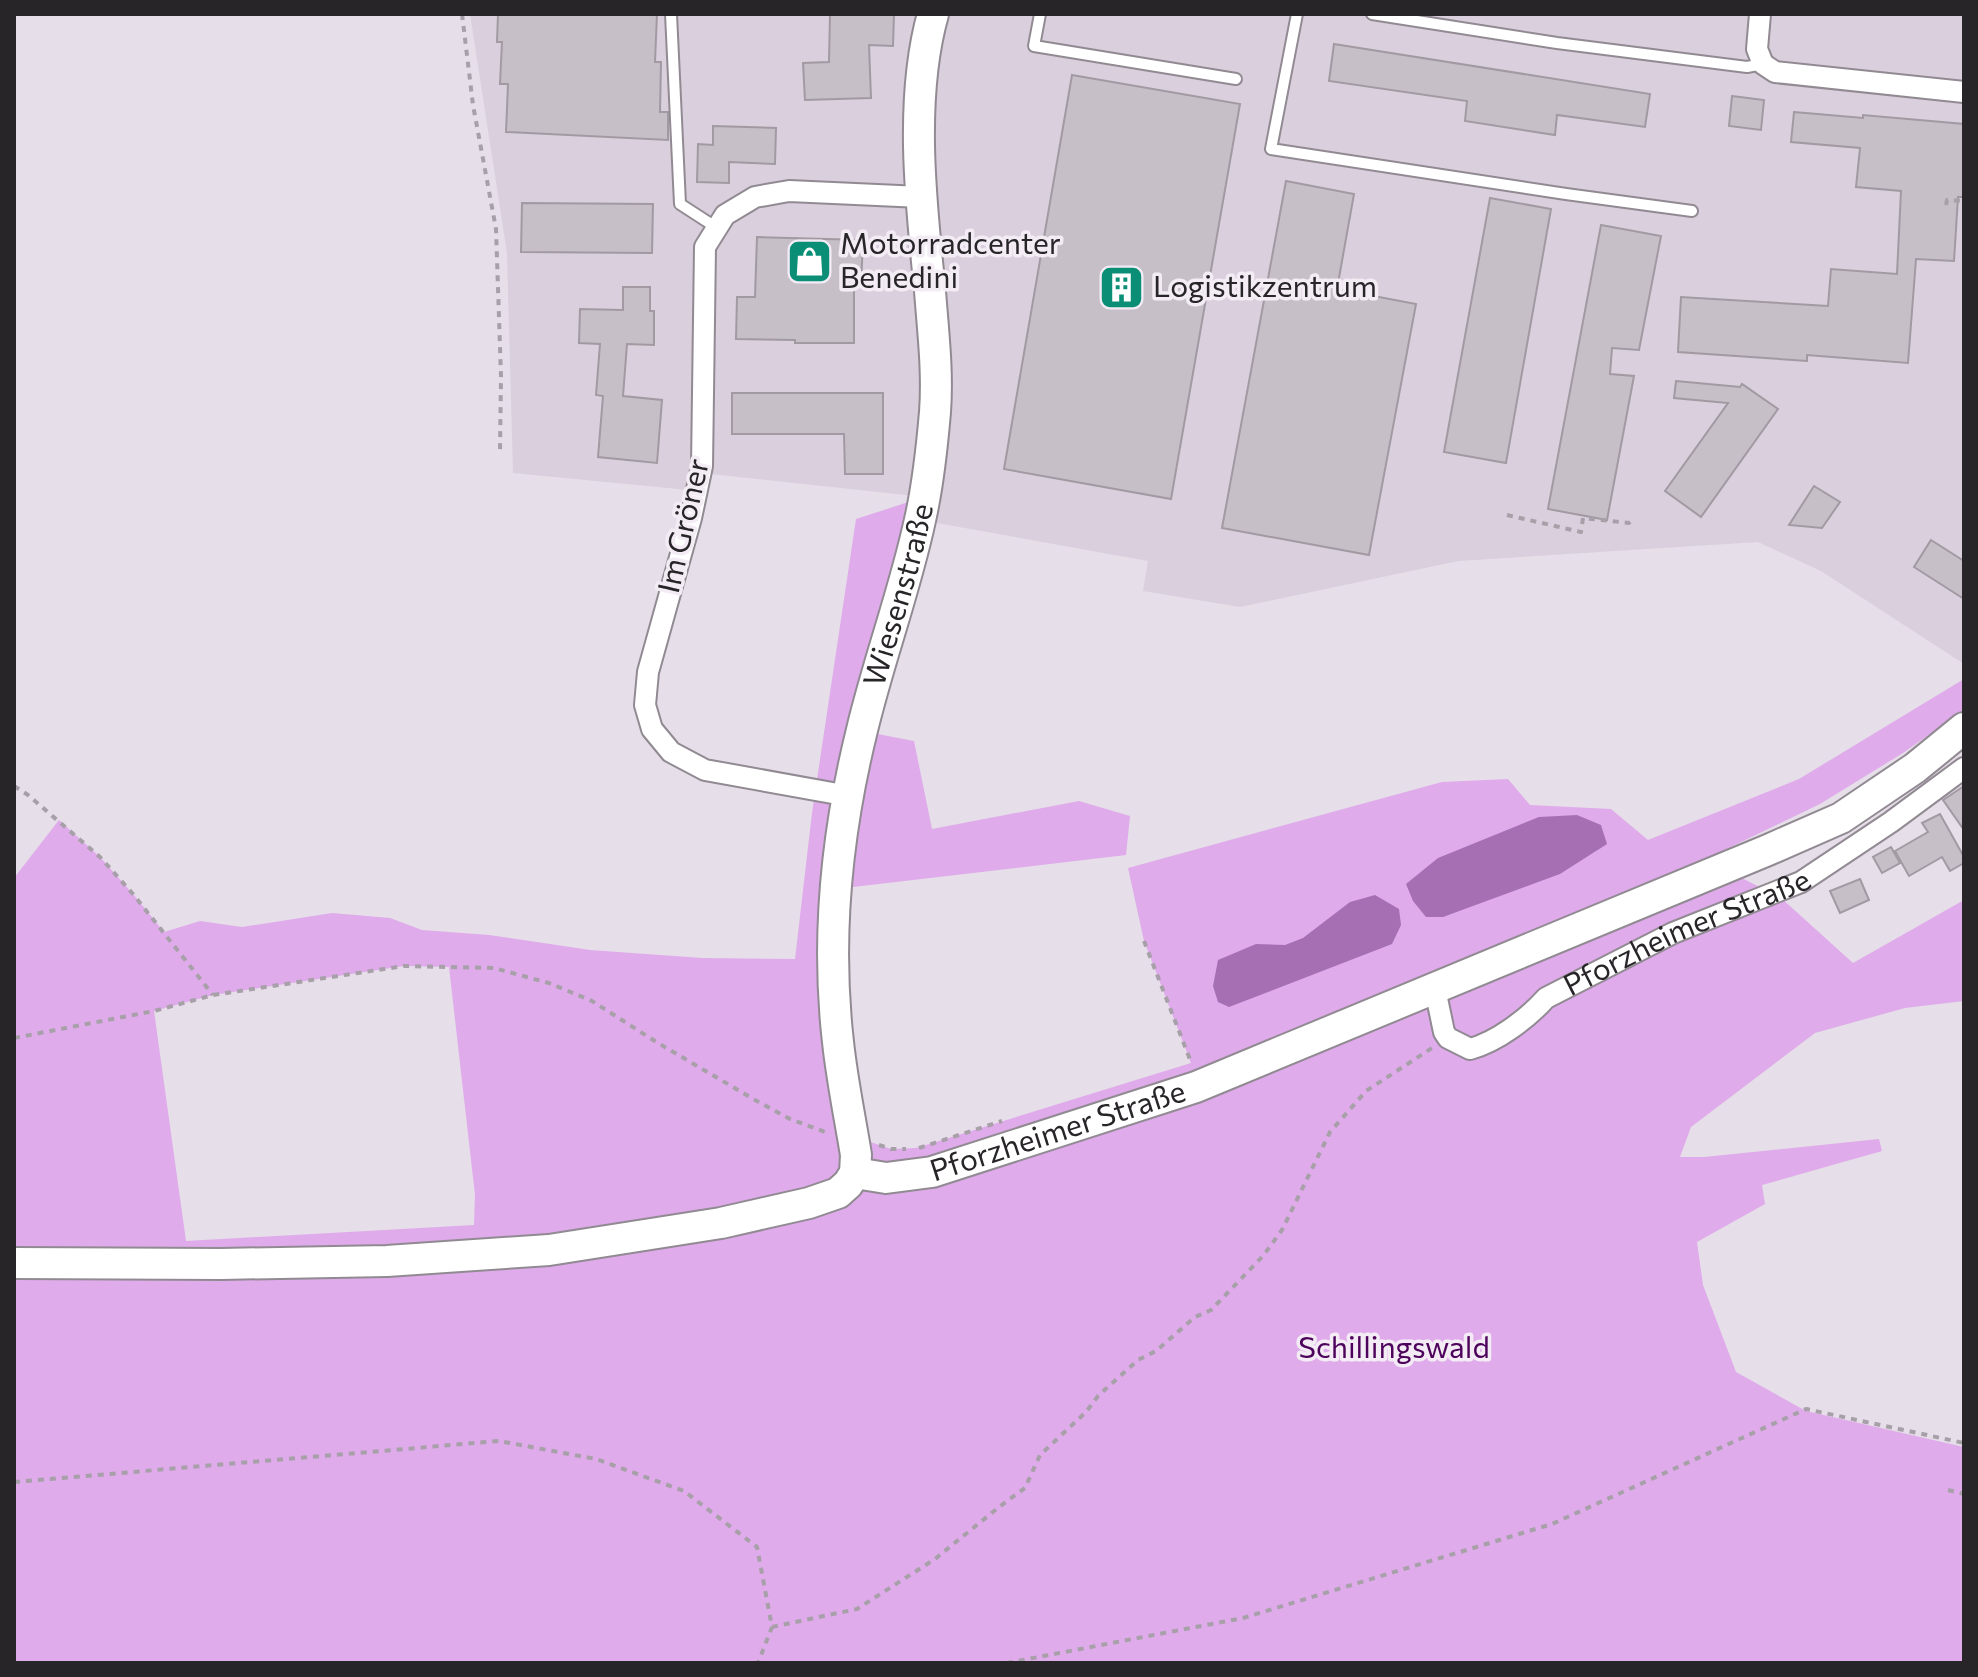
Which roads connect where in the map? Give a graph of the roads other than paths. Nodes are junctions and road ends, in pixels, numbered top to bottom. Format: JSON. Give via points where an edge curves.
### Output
{"nodes":[{"id":1,"x":671,"y":14,"type":"edge"},
{"id":2,"x":933,"y":14,"type":"edge"},
{"id":3,"x":1040,"y":14,"type":"edge"},
{"id":4,"x":1297,"y":14,"type":"edge"},
{"id":5,"x":1372,"y":14,"type":"edge"},
{"id":6,"x":1760,"y":14,"type":"edge"},
{"id":7,"x":1763,"y":64,"type":"junction"},
{"id":8,"x":1236,"y":79,"type":"dead end"},
{"id":9,"x":1964,"y":92,"type":"edge"},
{"id":10,"x":921,"y":197,"type":"junction"},
{"id":11,"x":1692,"y":211,"type":"dead end"},
{"id":12,"x":717,"y":228,"type":"junction"},
{"id":13,"x":1964,"y":728,"type":"edge"},
{"id":14,"x":1964,"y":768,"type":"edge"},
{"id":15,"x":849,"y":796,"type":"junction"},
{"id":16,"x":1435,"y":989,"type":"junction"},
{"id":17,"x":855,"y":1173,"type":"junction"},
{"id":18,"x":14,"y":1263,"type":"edge"}],
"edges":[{"from":1,"to":12,"type":"lane","via":[[680,204]]},
{"from":2,"to":10,"type":"street","name":"Wiesenstraße","via":[[920,94]]},
{"from":3,"to":8,"type":"lane","via":[[1034,46]]},
{"from":4,"to":11,"type":"lane","via":[[1271,149]]},
{"from":5,"to":7,"type":"lane","via":[[1557,43],[1747,67]]},
{"from":6,"to":7,"type":"street","via":[[1757,49]]},
{"from":7,"to":9,"type":"street","via":[[1775,72]]},
{"from":10,"to":12,"type":"street","via":[[789,191],[755,197],[725,215]]},
{"from":10,"to":15,"type":"street","name":"Wiesenstraße","via":[[935,410],[920,520]]},
{"from":12,"to":15,"type":"street","name":"Im Gröner","via":[[705,247],[702,466],[648,672],[645,705],[652,729],[671,752],[705,770]]},
{"from":13,"to":16,"type":"street","name":"Pforzheimer Straße","via":[[1841,818]]},
{"from":14,"to":16,"type":"street","name":"Pforzheimer Straße","via":[[1801,882],[1673,933],[1546,998],[1487,1045],[1470,1049],[1448,1038]]},
{"from":15,"to":17,"type":"street","name":"Wiesenstraße","via":[[836,888],[834,961],[837,1042]]},
{"from":16,"to":17,"type":"street","name":"Pforzheimer Straße","via":[[1196,1087],[932,1172],[886,1178]]},
{"from":17,"to":18,"type":"street","via":[[838,1193],[809,1203],[721,1223],[549,1250],[387,1261]]}]}
